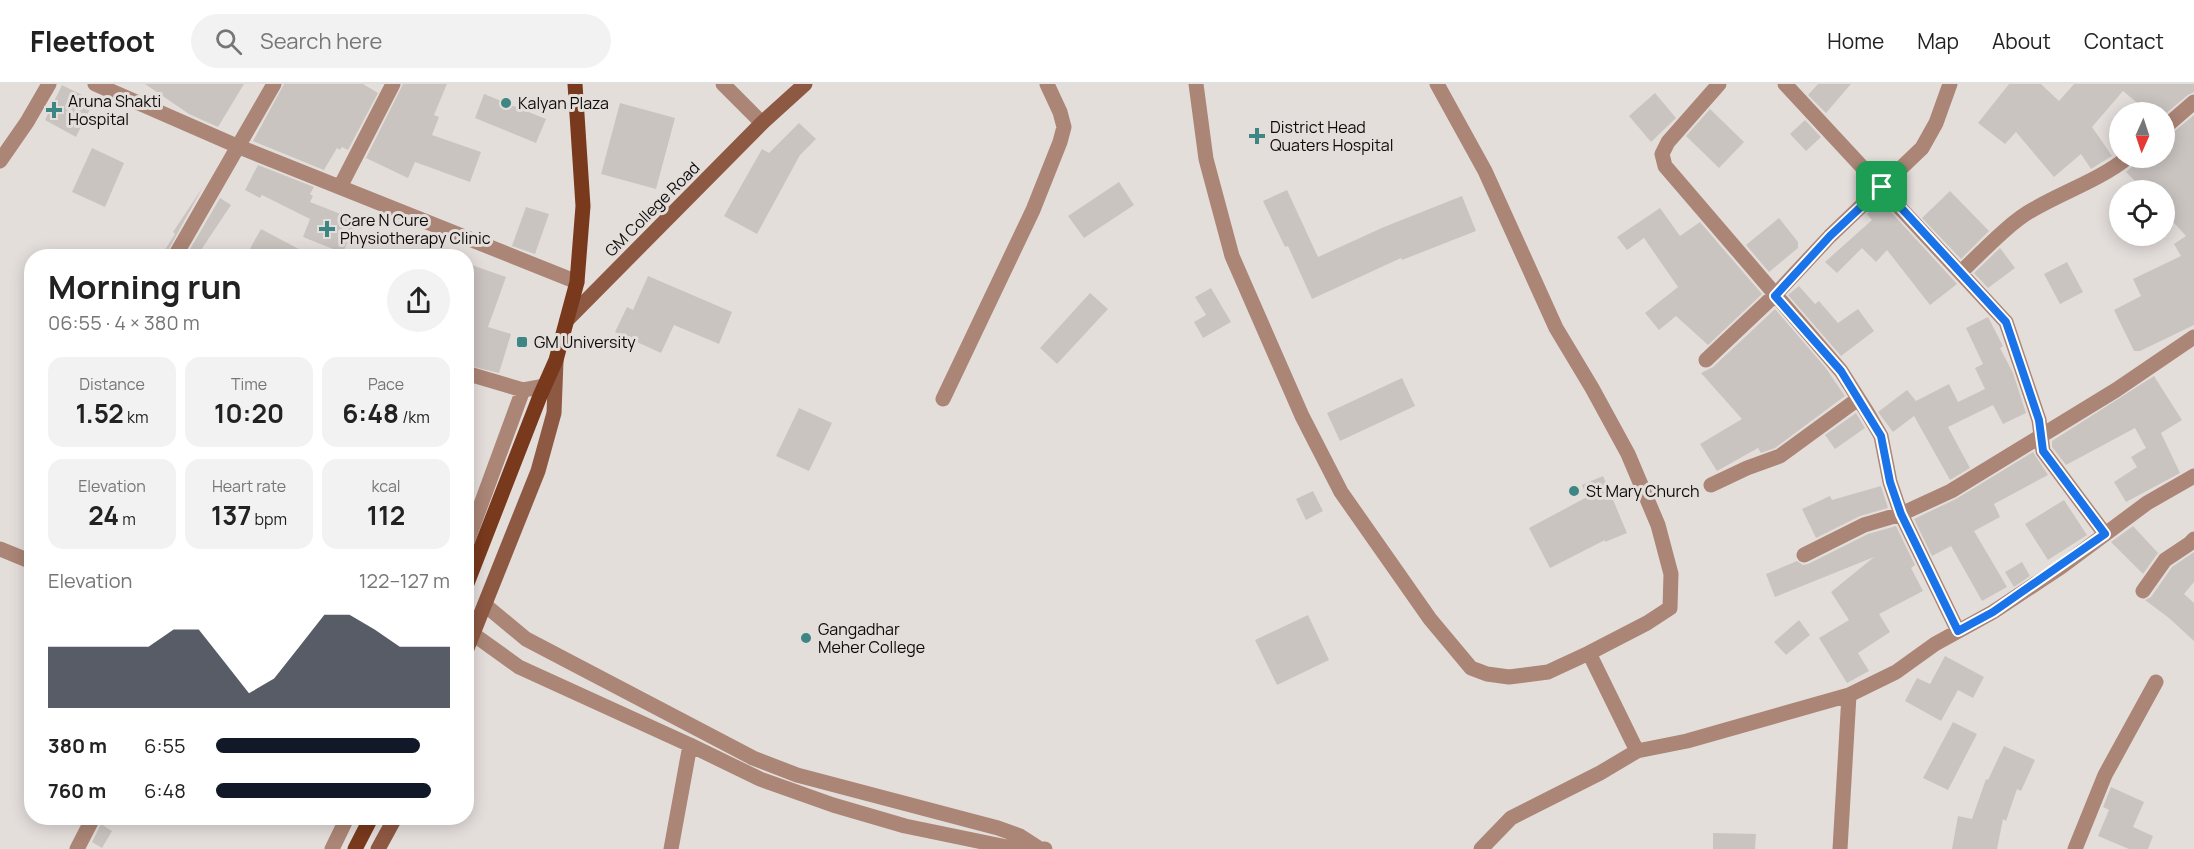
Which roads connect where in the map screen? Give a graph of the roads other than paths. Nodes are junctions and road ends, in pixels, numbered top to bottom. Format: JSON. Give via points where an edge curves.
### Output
{"nodes":[{"id":1,"x":49,"y":84,"type":"edge"},
{"id":2,"x":95,"y":84,"type":"edge"},
{"id":3,"x":274,"y":84,"type":"edge"},
{"id":4,"x":393,"y":84,"type":"edge"},
{"id":5,"x":575,"y":84,"type":"edge"},
{"id":6,"x":723,"y":84,"type":"edge"},
{"id":7,"x":806,"y":84,"type":"edge"},
{"id":8,"x":1047,"y":84,"type":"edge"},
{"id":9,"x":1196,"y":84,"type":"edge"},
{"id":10,"x":1437,"y":84,"type":"edge"},
{"id":11,"x":1719,"y":84,"type":"edge"},
{"id":12,"x":1785,"y":84,"type":"edge"},
{"id":13,"x":1950,"y":84,"type":"edge"},
{"id":14,"x":2194,"y":102,"type":"edge"},
{"id":15,"x":2175,"y":118,"type":"edge"},
{"id":16,"x":762,"y":123,"type":"junction"},
{"id":17,"x":237,"y":146,"type":"junction"},
{"id":18,"x":0,"y":161,"type":"edge"},
{"id":19,"x":2111,"y":168,"type":"edge"},
{"id":20,"x":340,"y":187,"type":"junction"},
{"id":21,"x":1882,"y":187,"type":"junction"},
{"id":22,"x":179,"y":249,"type":"edge"},
{"id":23,"x":1961,"y":272,"type":"junction"},
{"id":24,"x":577,"y":282,"type":"junction"},
{"id":25,"x":1775,"y":296,"type":"junction"},
{"id":26,"x":567,"y":320,"type":"junction"},
{"id":27,"x":2194,"y":337,"type":"edge"},
{"id":28,"x":556,"y":360,"type":"junction"},
{"id":29,"x":1706,"y":360,"type":"dead end"},
{"id":30,"x":474,"y":375,"type":"edge"},
{"id":31,"x":523,"y":390,"type":"junction"},
{"id":32,"x":542,"y":391,"type":"junction"},
{"id":33,"x":943,"y":399,"type":"dead end"},
{"id":34,"x":1858,"y":399,"type":"junction"},
{"id":35,"x":2041,"y":436,"type":"junction"},
{"id":36,"x":2194,"y":476,"type":"edge"},
{"id":37,"x":1711,"y":485,"type":"dead end"},
{"id":38,"x":1901,"y":514,"type":"junction"},
{"id":39,"x":474,"y":523,"type":"edge"},
{"id":40,"x":2105,"y":534,"type":"junction"},
{"id":41,"x":2194,"y":539,"type":"edge"},
{"id":42,"x":0,"y":549,"type":"edge"},
{"id":43,"x":1804,"y":555,"type":"dead end"},
{"id":44,"x":24,"y":559,"type":"edge"},
{"id":45,"x":474,"y":565,"type":"edge"},
{"id":46,"x":2143,"y":591,"type":"dead end"},
{"id":47,"x":484,"y":605,"type":"junction"},
{"id":48,"x":474,"y":631,"type":"edge"},
{"id":49,"x":1958,"y":631,"type":"junction"},
{"id":50,"x":474,"y":635,"type":"edge"},
{"id":51,"x":1589,"y":653,"type":"junction"},
{"id":52,"x":2156,"y":682,"type":"dead end"},
{"id":53,"x":1849,"y":695,"type":"junction"},
{"id":54,"x":690,"y":745,"type":"junction"},
{"id":55,"x":1636,"y":751,"type":"junction"},
{"id":56,"x":89,"y":825,"type":"edge"},
{"id":57,"x":344,"y":825,"type":"edge"},
{"id":58,"x":367,"y":825,"type":"edge"},
{"id":59,"x":390,"y":825,"type":"edge"},
{"id":60,"x":1040,"y":848,"type":"edge"},
{"id":61,"x":77,"y":849,"type":"edge"},
{"id":62,"x":332,"y":849,"type":"edge"},
{"id":63,"x":355,"y":849,"type":"edge"},
{"id":64,"x":378,"y":849,"type":"edge"},
{"id":65,"x":671,"y":849,"type":"edge"},
{"id":66,"x":1481,"y":849,"type":"edge"},
{"id":67,"x":1840,"y":849,"type":"edge"},
{"id":68,"x":2075,"y":849,"type":"edge"}],
"edges":[{"from":1,"to":18,"type":"street"},
{"from":2,"to":17,"type":"street"},
{"from":3,"to":17,"type":"street"},
{"from":4,"to":20,"type":"street"},
{"from":5,"to":24,"type":"main road","via":[[583,206]]},
{"from":6,"to":16,"type":"street"},
{"from":7,"to":16,"type":"street","name":"GM College Road"},
{"from":8,"to":33,"type":"street","via":[[1064,127],[1060,142],[1033,210]]},
{"from":9,"to":51,"type":"street","via":[[1206,159],[1232,256],[1302,416],[1341,492],[1430,619],[1471,668],[1509,677],[1548,672]]},
{"from":10,"to":51,"type":"street","via":[[1485,171],[1556,328],[1628,454],[1658,525],[1671,574],[1670,608]]},
{"from":11,"to":25,"type":"street","via":[[1668,142],[1662,154],[1665,166]]},
{"from":12,"to":21,"type":"street"},
{"from":13,"to":21,"type":"street","via":[[1922,148]]},
{"from":14,"to":15,"type":"street"},
{"from":16,"to":26,"type":"street","name":"GM College Road"},
{"from":17,"to":20,"type":"street"},
{"from":17,"to":22,"type":"street"},
{"from":19,"to":23,"type":"street","via":[[2070,193],[2033,209]]},
{"from":20,"to":24,"type":"street"},
{"from":21,"to":23,"type":"street"},
{"from":21,"to":25,"type":"street"},
{"from":23,"to":35,"type":"street","via":[[2006,322]]},
{"from":24,"to":26,"type":"main road"},
{"from":25,"to":29,"type":"street"},
{"from":25,"to":34,"type":"street","via":[[1841,371]]},
{"from":26,"to":28,"type":"main road"},
{"from":27,"to":35,"type":"street"},
{"from":28,"to":32,"type":"main road"},
{"from":28,"to":47,"type":"street","via":[[554,413],[538,471]]},
{"from":30,"to":31,"type":"street"},
{"from":31,"to":32,"type":"street"},
{"from":31,"to":39,"type":"street"},
{"from":32,"to":45,"type":"main road"},
{"from":34,"to":37,"type":"street","via":[[1780,456]]},
{"from":34,"to":38,"type":"street","via":[[1881,436]]},
{"from":35,"to":38,"type":"street","via":[[1951,491]]},
{"from":35,"to":40,"type":"street","via":[[2043,451]]},
{"from":36,"to":40,"type":"street","via":[[2147,503]]},
{"from":38,"to":43,"type":"street","via":[[1864,525]]},
{"from":38,"to":49,"type":"street"},
{"from":40,"to":49,"type":"street","via":[[1993,612]]},
{"from":41,"to":46,"type":"street","via":[[2165,560]]},
{"from":42,"to":44,"type":"street"},
{"from":47,"to":48,"type":"street"},
{"from":47,"to":60,"type":"street","via":[[526,639],[753,758],[808,778],[998,828]]},
{"from":49,"to":53,"type":"street","via":[[1896,672]]},
{"from":50,"to":54,"type":"street","via":[[519,667]]},
{"from":51,"to":55,"type":"street"},
{"from":52,"to":68,"type":"street","via":[[2104,776]]},
{"from":53,"to":55,"type":"street","via":[[1687,741]]},
{"from":53,"to":67,"type":"street"},
{"from":54,"to":60,"type":"street","via":[[760,779],[843,808],[979,842]]},
{"from":54,"to":65,"type":"street"},
{"from":55,"to":66,"type":"street","via":[[1511,818]]},
{"from":56,"to":61,"type":"street"},
{"from":57,"to":62,"type":"street"},
{"from":58,"to":63,"type":"main road"},
{"from":59,"to":64,"type":"street"}]}
